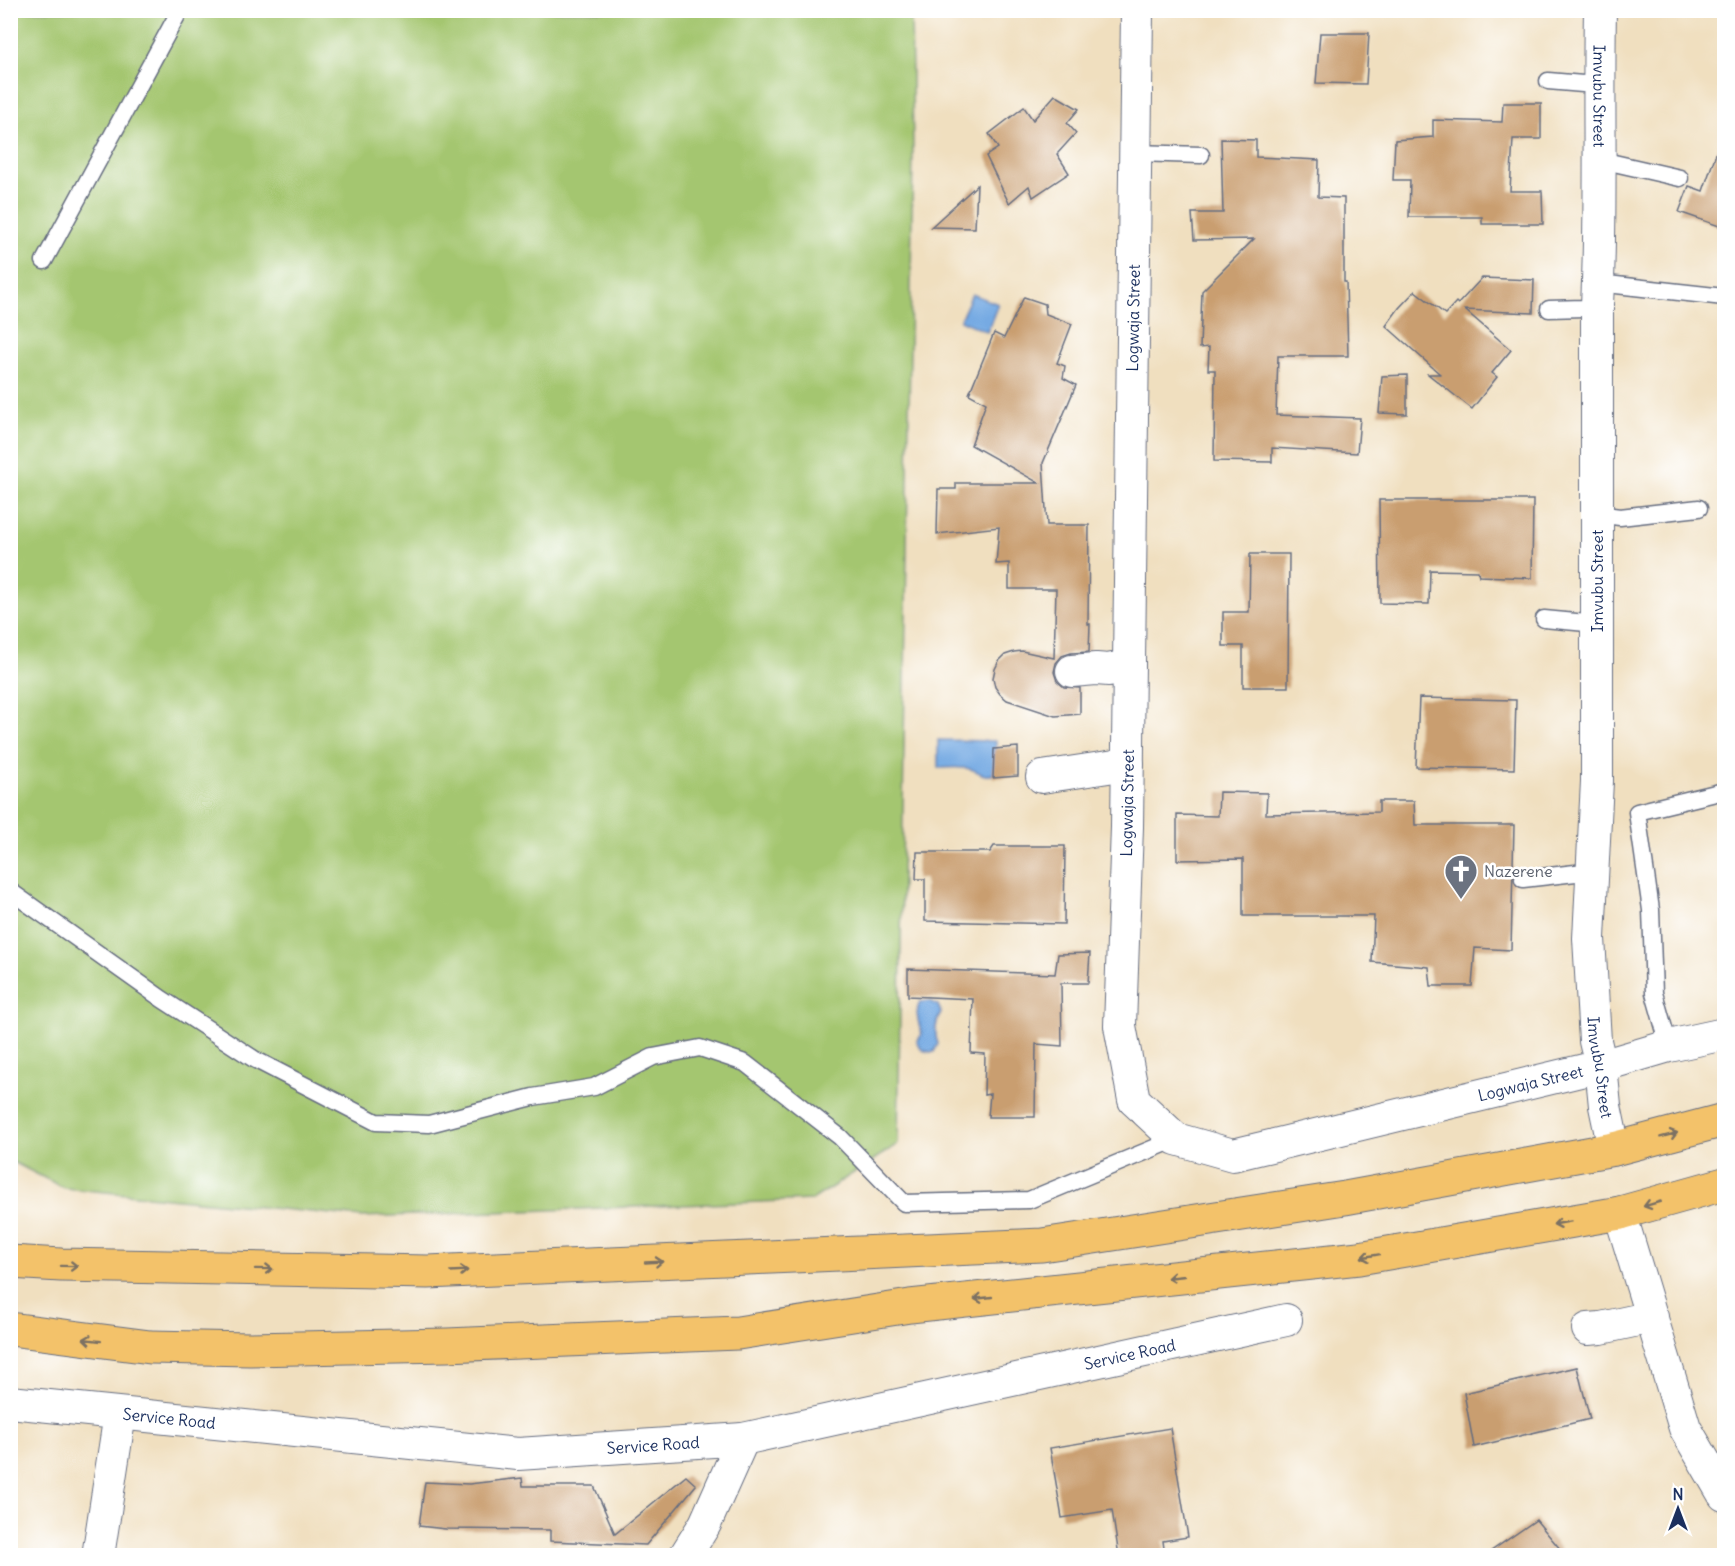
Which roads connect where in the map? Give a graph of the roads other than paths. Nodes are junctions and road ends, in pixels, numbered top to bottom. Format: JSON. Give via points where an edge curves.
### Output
{"nodes":[{"id":1,"x":180,"y":10,"type":"edge"},
{"id":2,"x":1137,"y":10,"type":"edge"},
{"id":3,"x":1600,"y":10,"type":"edge"},
{"id":4,"x":1548,"y":81,"type":"dead end"},
{"id":5,"x":1599,"y":82,"type":"junction"},
{"id":6,"x":1135,"y":153,"type":"junction"},
{"id":7,"x":1201,"y":155,"type":"dead end"},
{"id":8,"x":1599,"y":162,"type":"junction"},
{"id":9,"x":1680,"y":178,"type":"dead end"},
{"id":10,"x":44,"y":261,"type":"dead end"},
{"id":11,"x":1598,"y":294,"type":"junction"},
{"id":12,"x":1725,"y":297,"type":"edge"},
{"id":13,"x":1549,"y":309,"type":"dead end"},
{"id":14,"x":1699,"y":508,"type":"dead end"},
{"id":15,"x":1598,"y":514,"type":"junction"},
{"id":16,"x":1544,"y":619,"type":"dead end"},
{"id":17,"x":1597,"y":624,"type":"junction"},
{"id":18,"x":1129,"y":665,"type":"junction"},
{"id":19,"x":1072,"y":671,"type":"dead end"},
{"id":20,"x":1128,"y":764,"type":"junction"},
{"id":21,"x":1042,"y":777,"type":"dead end"},
{"id":22,"x":1725,"y":791,"type":"edge"},
{"id":23,"x":1593,"y":871,"type":"junction"},
{"id":24,"x":1523,"y":879,"type":"dead end"},
{"id":25,"x":10,"y":891,"type":"edge"},
{"id":26,"x":1725,"y":1034,"type":"edge"},
{"id":27,"x":1669,"y":1046,"type":"junction"},
{"id":28,"x":1601,"y":1066,"type":"junction"},
{"id":29,"x":1725,"y":1120,"type":"edge"},
{"id":30,"x":1176,"y":1139,"type":"junction"},
{"id":31,"x":1614,"y":1149,"type":"junction"},
{"id":32,"x":1725,"y":1184,"type":"edge"},
{"id":33,"x":1620,"y":1213,"type":"junction"},
{"id":34,"x":10,"y":1262,"type":"edge"},
{"id":35,"x":1652,"y":1317,"type":"junction"},
{"id":36,"x":1286,"y":1320,"type":"dead end"},
{"id":37,"x":10,"y":1329,"type":"edge"},
{"id":38,"x":1588,"y":1329,"type":"dead end"},
{"id":39,"x":10,"y":1402,"type":"edge"},
{"id":40,"x":120,"y":1414,"type":"junction"},
{"id":41,"x":743,"y":1439,"type":"junction"},
{"id":42,"x":1725,"y":1495,"type":"edge"},
{"id":43,"x":98,"y":1556,"type":"edge"},
{"id":44,"x":685,"y":1556,"type":"edge"}],
"edges":[{"from":1,"to":10,"type":"lane"},
{"from":2,"to":6,"type":"street","name":"Logwaja Street"},
{"from":3,"to":5,"type":"street","name":"Imvubu Street"},
{"from":4,"to":5,"type":"lane"},
{"from":5,"to":8,"type":"street","name":"Imvubu Street"},
{"from":6,"to":7,"type":"lane"},
{"from":6,"to":18,"type":"street","name":"Logwaja Street"},
{"from":8,"to":9,"type":"lane"},
{"from":8,"to":11,"type":"street","name":"Imvubu Street"},
{"from":11,"to":12,"type":"lane"},
{"from":11,"to":13,"type":"lane","via":[[1583,308]]},
{"from":11,"to":15,"type":"street","name":"Imvubu Street"},
{"from":14,"to":15,"type":"lane","via":[[1620,517]]},
{"from":15,"to":17,"type":"street","name":"Imvubu Street"},
{"from":16,"to":17,"type":"lane"},
{"from":17,"to":23,"type":"street","name":"Imvubu Street","via":[[1598,781]]},
{"from":18,"to":19,"type":"street"},
{"from":18,"to":20,"type":"street","name":"Logwaja Street"},
{"from":20,"to":21,"type":"street"},
{"from":20,"to":30,"type":"street","name":"Logwaja Street","via":[[1120,1026],[1134,1100]]},
{"from":22,"to":27,"type":"lane","via":[[1637,812],[1651,910],[1654,993]]},
{"from":23,"to":24,"type":"lane"},
{"from":23,"to":28,"type":"street","name":"Imvubu Street","via":[[1589,938],[1595,1041]]},
{"from":25,"to":30,"type":"lane","via":[[254,1059],[376,1122],[429,1124],[533,1097],[594,1087],[653,1056],[700,1048],[745,1062],[840,1137],[904,1203],[1029,1200]]},
{"from":26,"to":27,"type":"street"},
{"from":27,"to":28,"type":"street"},
{"from":28,"to":30,"type":"street","name":"Logwaja Street","via":[[1233,1155]]},
{"from":28,"to":31,"type":"street","name":"Imvubu Street"},
{"from":31,"to":29,"type":"highway","one_way":true},
{"from":34,"to":31,"type":"highway","one_way":true,"via":[[428,1272],[1042,1245],[1345,1198]]},
{"from":32,"to":33,"type":"highway","one_way":true},
{"from":33,"to":35,"type":"street"},
{"from":33,"to":37,"type":"highway","one_way":true,"via":[[1359,1258],[921,1305],[738,1333],[250,1349],[150,1347]]},
{"from":35,"to":38,"type":"street"},
{"from":35,"to":42,"type":"street","via":[[1685,1428]]},
{"from":36,"to":41,"type":"street","name":"Service Road"},
{"from":39,"to":40,"type":"street","name":"Service Road"},
{"from":40,"to":41,"type":"street","name":"Service Road","via":[[518,1454]]},
{"from":40,"to":43,"type":"street"},
{"from":41,"to":44,"type":"street","via":[[705,1524]]}]}
